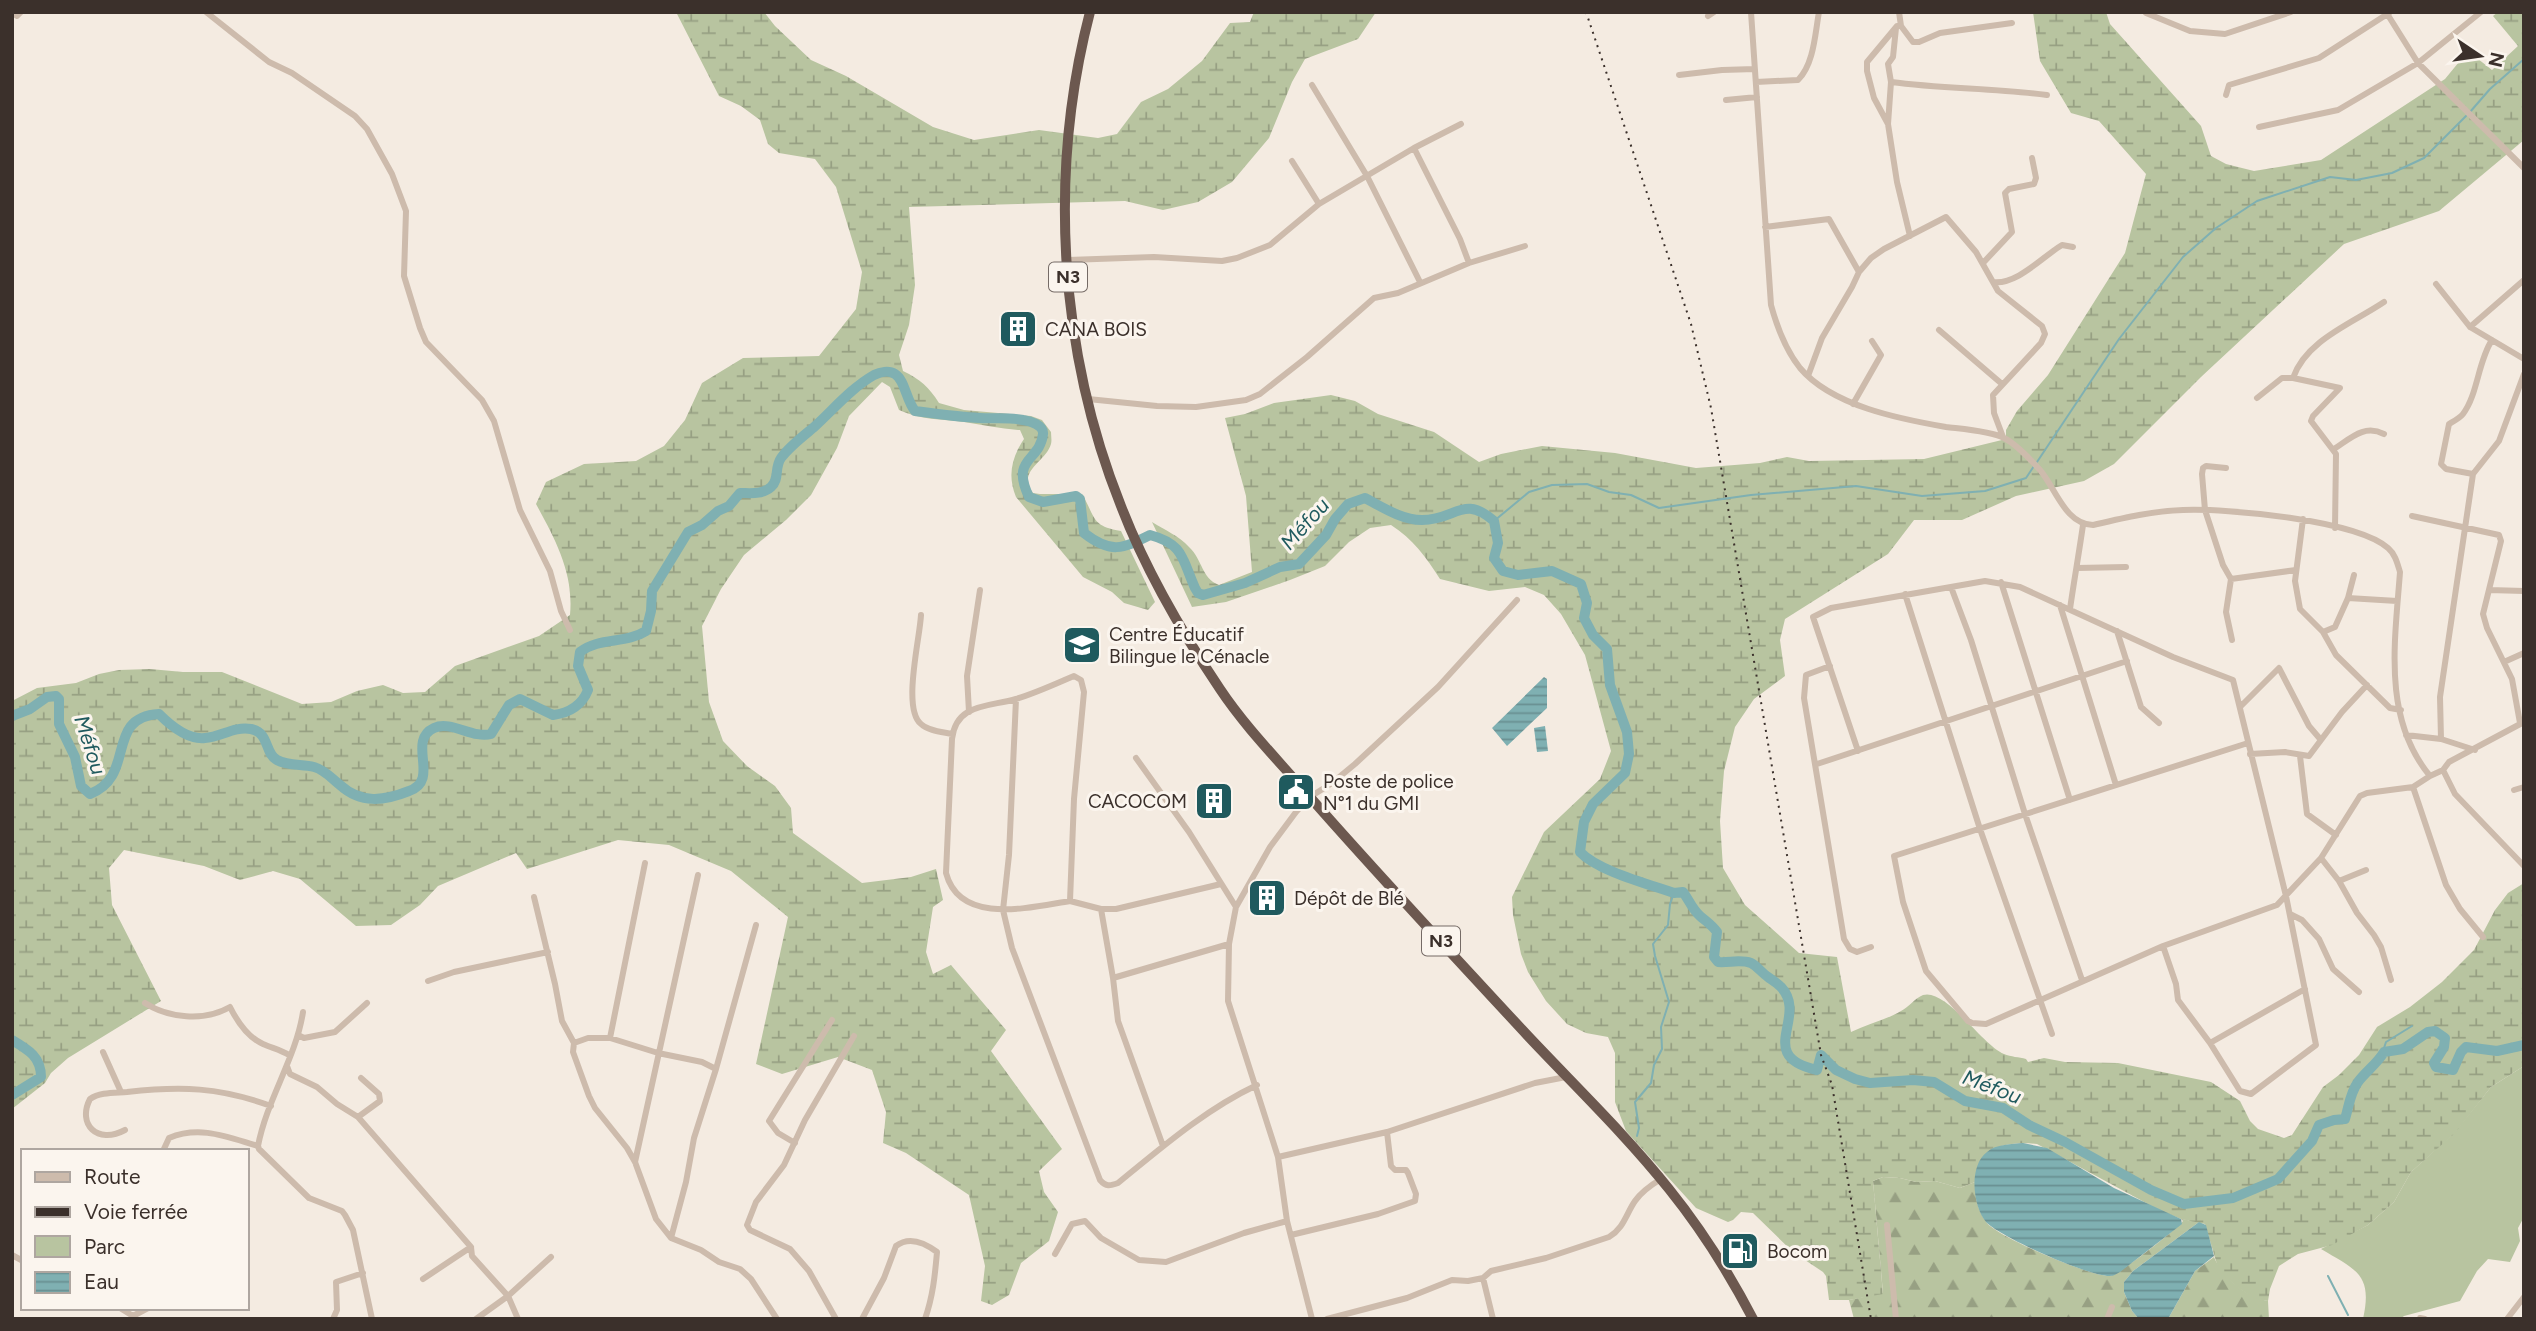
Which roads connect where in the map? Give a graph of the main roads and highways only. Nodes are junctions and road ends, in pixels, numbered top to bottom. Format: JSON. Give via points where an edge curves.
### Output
{"nodes":[{"id":1,"x":1090,"y":12,"type":"edge"},
{"id":2,"x":1753,"y":1319,"type":"edge"}],
"edges":[{"from":1,"to":2,"type":"highway","number":"N3","via":[[1076,73],[1068,143],[1065,202],[1071,310],[1087,399],[1105,462],[1142,554],[1177,621],[1248,728],[1661,1179],[1716,1253]]}]}
